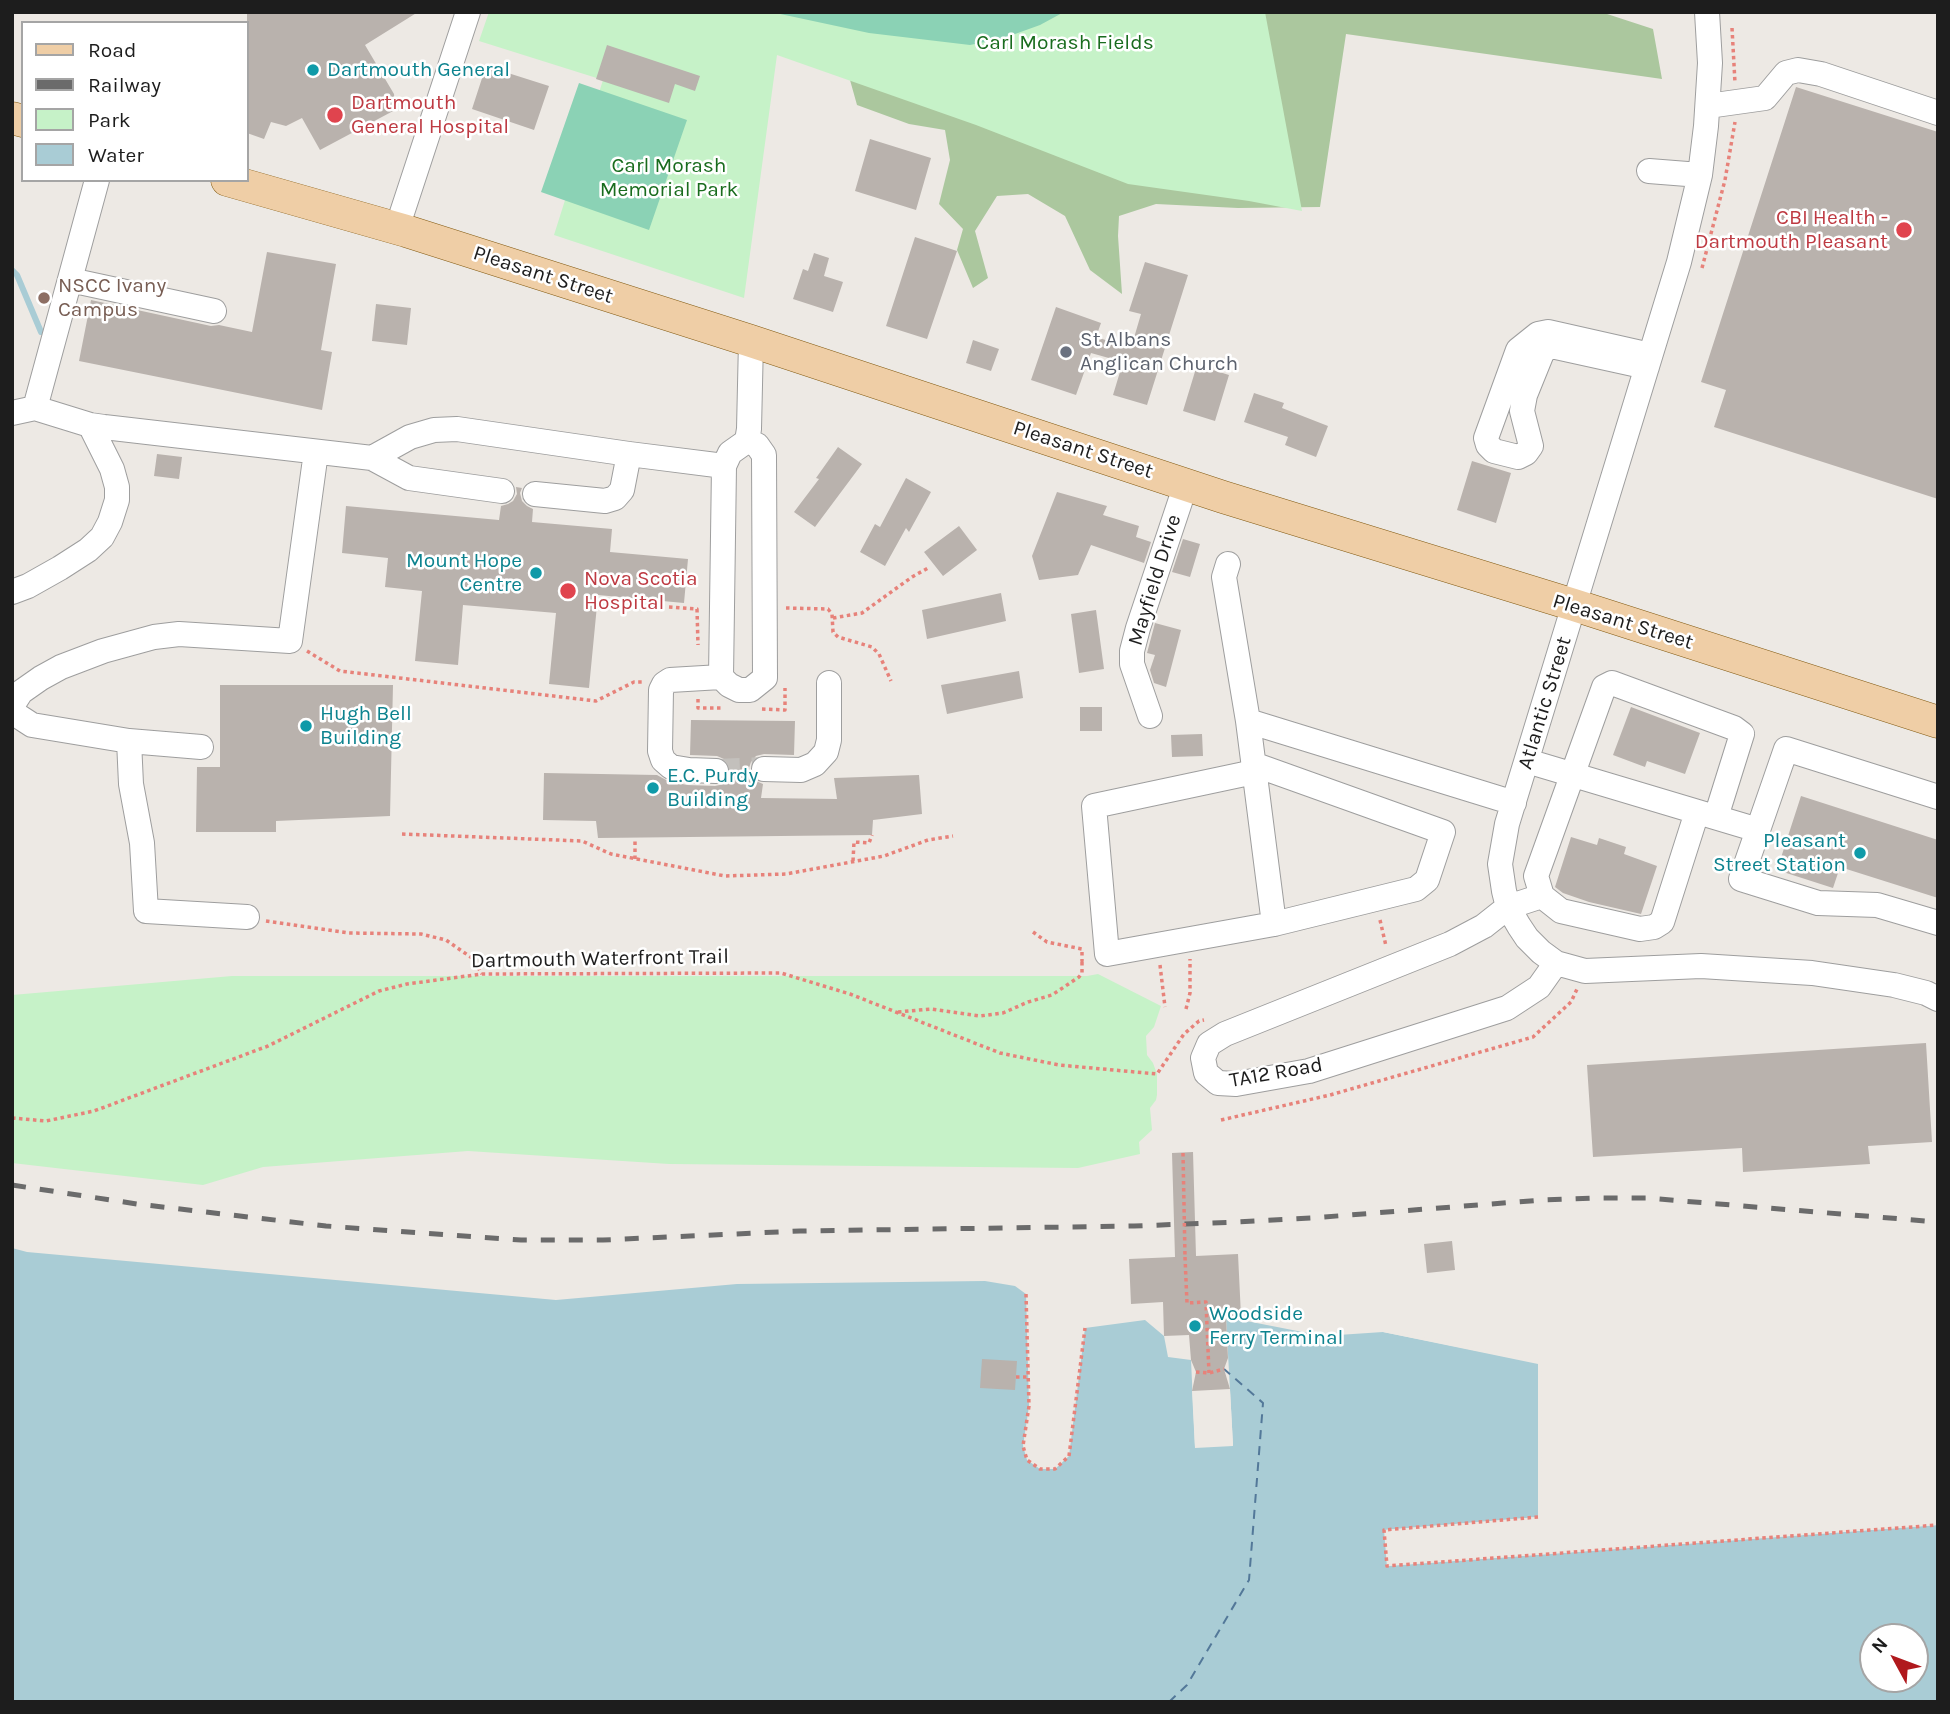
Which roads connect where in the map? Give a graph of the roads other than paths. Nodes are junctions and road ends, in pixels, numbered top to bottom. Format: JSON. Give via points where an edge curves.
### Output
{"nodes":[{"id":1,"x":468,"y":12,"type":"edge"},
{"id":2,"x":1707,"y":12,"type":"edge"},
{"id":3,"x":1708,"y":106,"type":"junction"},
{"id":4,"x":1938,"y":113,"type":"edge"},
{"id":5,"x":1648,"y":171,"type":"dead end"},
{"id":6,"x":1700,"y":175,"type":"junction"},
{"id":7,"x":96,"y":182,"type":"edge"},
{"id":8,"x":234,"y":182,"type":"edge"},
{"id":9,"x":397,"y":228,"type":"junction"},
{"id":10,"x":70,"y":280,"type":"junction"},
{"id":11,"x":214,"y":311,"type":"dead end"},
{"id":12,"x":751,"y":341,"type":"junction"},
{"id":13,"x":1649,"y":361,"type":"junction"},
{"id":14,"x":24,"y":411,"type":"edge"},
{"id":15,"x":90,"y":425,"type":"junction"},
{"id":16,"x":747,"y":441,"type":"junction"},
{"id":17,"x":316,"y":452,"type":"junction"},
{"id":18,"x":629,"y":454,"type":"junction"},
{"id":19,"x":372,"y":458,"type":"junction"},
{"id":20,"x":724,"y":466,"type":"junction"},
{"id":21,"x":1186,"y":484,"type":"junction"},
{"id":22,"x":502,"y":491,"type":"dead end"},
{"id":23,"x":535,"y":494,"type":"dead end"},
{"id":24,"x":1228,"y":564,"type":"dead end"},
{"id":25,"x":12,"y":592,"type":"edge"},
{"id":26,"x":1574,"y":605,"type":"junction"},
{"id":27,"x":721,"y":677,"type":"junction"},
{"id":28,"x":830,"y":683,"type":"dead end"},
{"id":29,"x":12,"y":706,"type":"edge"},
{"id":30,"x":12,"y":712,"type":"edge"},
{"id":31,"x":1150,"y":716,"type":"dead end"},
{"id":32,"x":1248,"y":721,"type":"junction"},
{"id":33,"x":1938,"y":722,"type":"edge"},
{"id":34,"x":129,"y":741,"type":"junction"},
{"id":35,"x":201,"y":747,"type":"dead end"},
{"id":36,"x":1527,"y":761,"type":"junction"},
{"id":37,"x":1254,"y":768,"type":"junction"},
{"id":38,"x":764,"y":769,"type":"tunnel mouth"},
{"id":39,"x":716,"y":771,"type":"tunnel mouth"},
{"id":40,"x":1571,"y":775,"type":"junction"},
{"id":41,"x":1938,"y":797,"type":"edge"},
{"id":42,"x":1514,"y":803,"type":"junction"},
{"id":43,"x":1707,"y":815,"type":"junction"},
{"id":44,"x":1758,"y":830,"type":"junction"},
{"id":45,"x":1542,"y":896,"type":"junction"},
{"id":46,"x":1508,"y":907,"type":"junction"},
{"id":47,"x":247,"y":917,"type":"road end"},
{"id":48,"x":1938,"y":923,"type":"edge"},
{"id":49,"x":1275,"y":924,"type":"junction"},
{"id":50,"x":1556,"y":963,"type":"junction"},
{"id":51,"x":1938,"y":999,"type":"edge"}],
"edges":[{"from":1,"to":9,"type":"street"},
{"from":2,"to":3,"type":"street","name":"Atlantic Street"},
{"from":3,"to":4,"type":"street","via":[[1765,97],[1786,73],[1798,70]]},
{"from":3,"to":6,"type":"street","name":"Atlantic Street"},
{"from":5,"to":6,"type":"street"},
{"from":6,"to":13,"type":"street","name":"Atlantic Street"},
{"from":7,"to":10,"type":"street"},
{"from":8,"to":9,"type":"main road","name":"Pleasant Street"},
{"from":9,"to":12,"type":"main road","name":"Pleasant Street"},
{"from":10,"to":11,"type":"street"},
{"from":10,"to":14,"type":"street"},
{"from":12,"to":16,"type":"street"},
{"from":12,"to":21,"type":"main road","name":"Pleasant Street"},
{"from":13,"to":13,"type":"street","via":[[1548,347],[1522,411],[1531,446],[1518,457],[1488,445],[1486,438],[1518,350],[1538,334],[1548,332]]},
{"from":13,"to":26,"type":"street","name":"Atlantic Street"},
{"from":14,"to":15,"type":"street"},
{"from":15,"to":17,"type":"street"},
{"from":15,"to":25,"type":"street","via":[[117,487],[110,522],[88,550]]},
{"from":16,"to":20,"type":"street","via":[[730,453]]},
{"from":16,"to":27,"type":"street","via":[[764,455],[765,678],[750,690],[738,690]]},
{"from":17,"to":19,"type":"street"},
{"from":17,"to":29,"type":"street","via":[[290,641],[179,634],[154,637],[61,667],[21,692]]},
{"from":18,"to":19,"type":"street","via":[[457,429],[410,437]]},
{"from":18,"to":20,"type":"street"},
{"from":18,"to":23,"type":"street","via":[[622,490],[615,498],[605,502]]},
{"from":19,"to":22,"type":"street","via":[[409,478]]},
{"from":20,"to":27,"type":"street"},
{"from":21,"to":26,"type":"main road","name":"Pleasant Street"},
{"from":21,"to":31,"type":"street","name":"Mayfield Drive","via":[[1132,651]]},
{"from":24,"to":32,"type":"street","via":[[1224,578]]},
{"from":26,"to":33,"type":"main road","name":"Pleasant Street"},
{"from":26,"to":36,"type":"street","name":"Atlantic Street"},
{"from":27,"to":39,"type":"street","via":[[670,680],[661,690],[663,760],[680,768]]},
{"from":28,"to":38,"type":"street","via":[[827,752],[801,770]]},
{"from":30,"to":34,"type":"street","via":[[32,724]]},
{"from":32,"to":37,"type":"street"},
{"from":32,"to":42,"type":"street"},
{"from":34,"to":35,"type":"street"},
{"from":34,"to":47,"type":"street","via":[[146,911]]},
{"from":36,"to":40,"type":"street"},
{"from":36,"to":42,"type":"street","name":"Atlantic Street"},
{"from":37,"to":49,"type":"street"},
{"from":37,"to":49,"type":"street","via":[[1443,832],[1427,880],[1416,889]]},
{"from":37,"to":49,"type":"street","via":[[1094,806],[1107,954]]},
{"from":40,"to":43,"type":"street"},
{"from":40,"to":43,"type":"street","via":[[1604,687],[1612,683],[1742,734]]},
{"from":40,"to":45,"type":"street","via":[[1536,876]]},
{"from":41,"to":44,"type":"street","via":[[1786,749]]},
{"from":42,"to":46,"type":"street","name":"Atlantic Street","via":[[1500,864]]},
{"from":43,"to":44,"type":"street"},
{"from":43,"to":45,"type":"street","via":[[1662,922],[1654,927],[1640,929],[1561,911]]},
{"from":44,"to":48,"type":"street","via":[[1741,879],[1818,903],[1877,905]]},
{"from":45,"to":46,"type":"street"},
{"from":46,"to":50,"type":"street","name":"Atlantic Street","via":[[1527,938]]},
{"from":46,"to":50,"type":"street","name":"TA12 Road","via":[[1450,944],[1225,1034],[1209,1044],[1203,1058],[1206,1073],[1218,1083],[1236,1084],[1309,1071],[1507,1008],[1539,987]]},
{"from":50,"to":51,"type":"street","name":"Atlantic Street","via":[[1586,971],[1701,966],[1812,973],[1894,985]]}]}
